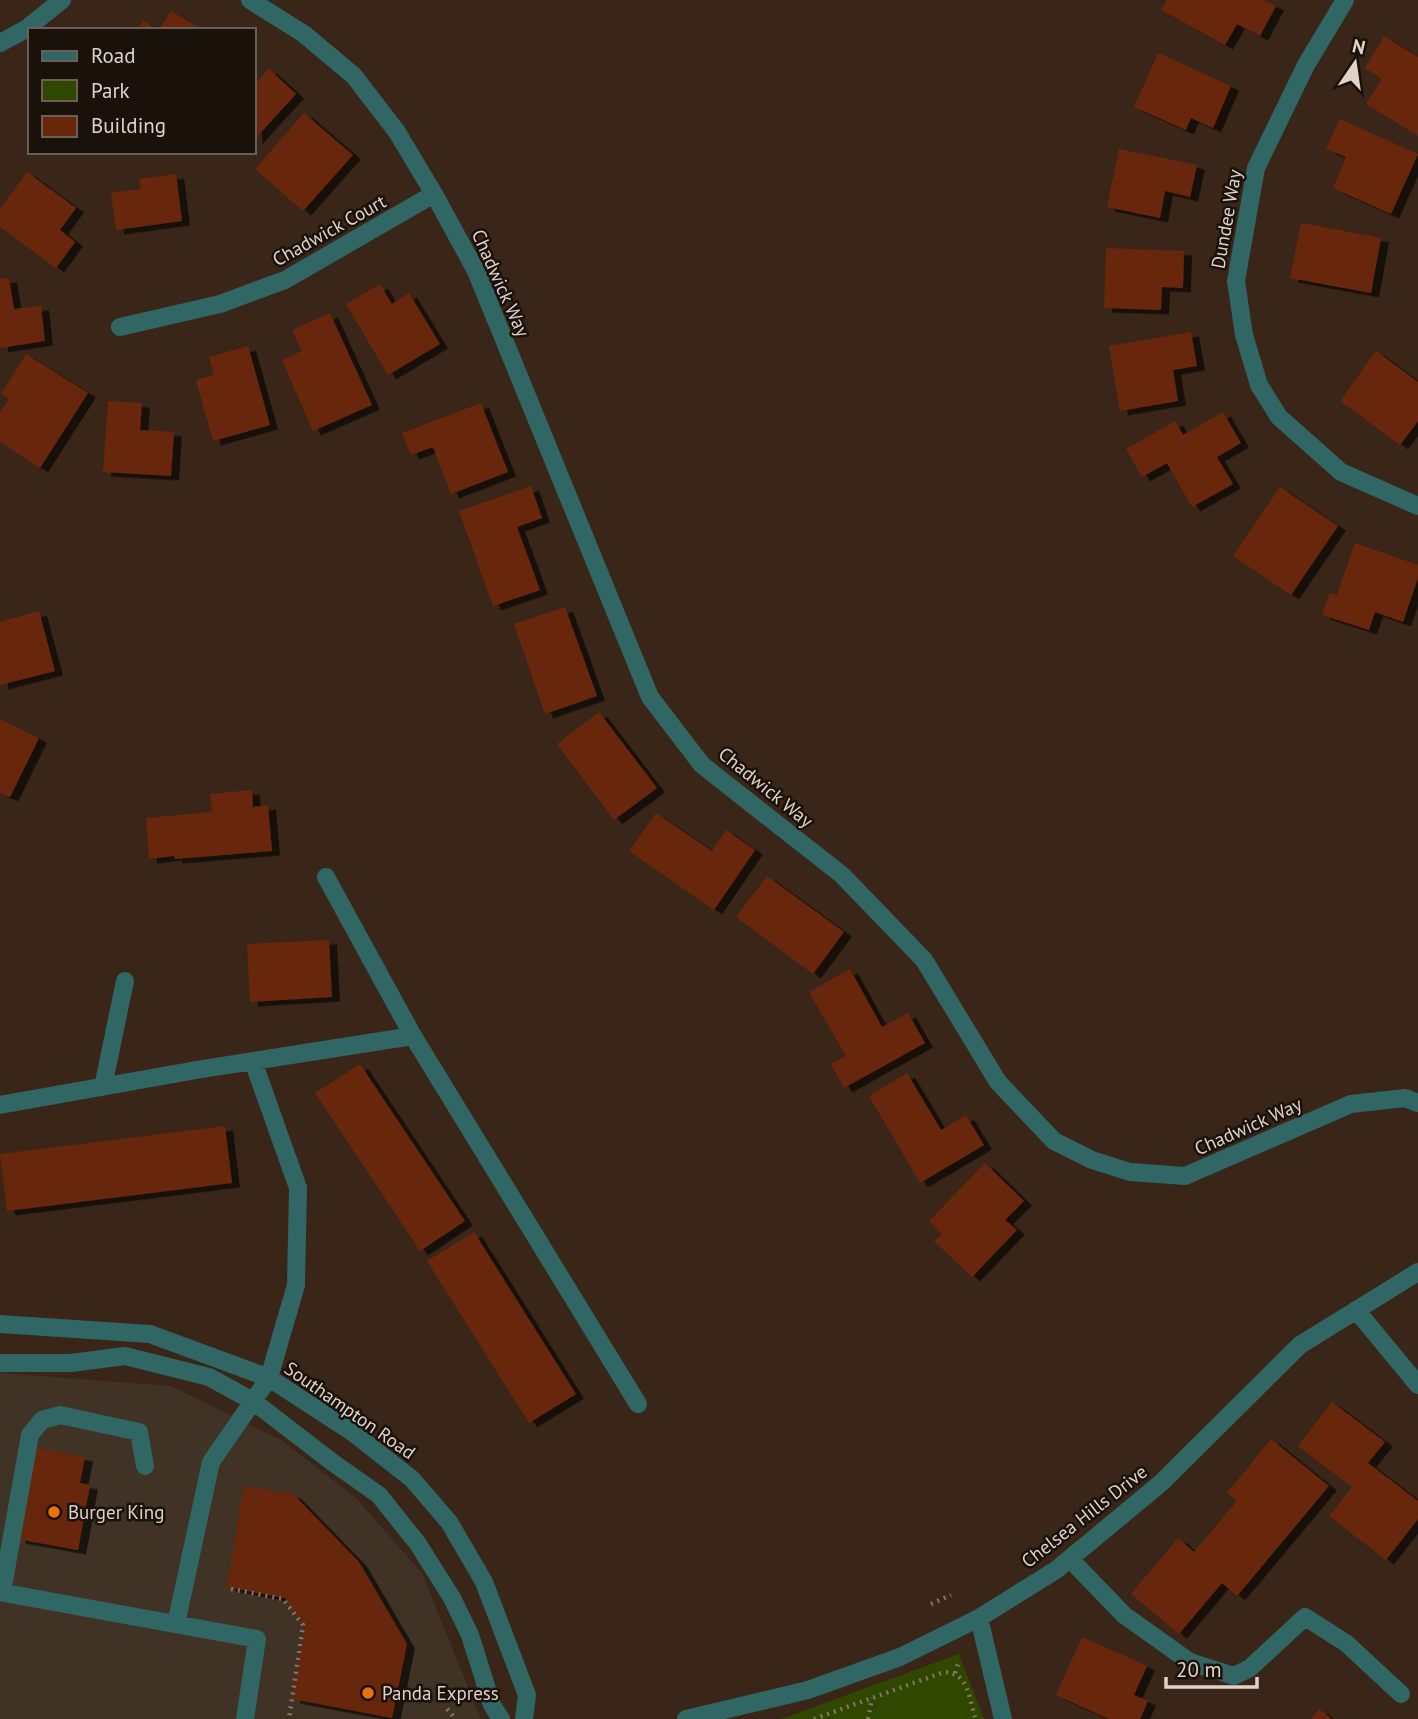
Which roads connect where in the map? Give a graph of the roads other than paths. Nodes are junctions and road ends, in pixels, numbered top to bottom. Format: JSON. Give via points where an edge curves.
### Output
{"nodes":[{"id":1,"x":62,"y":0,"type":"edge"},
{"id":2,"x":250,"y":0,"type":"edge"},
{"id":3,"x":1345,"y":0,"type":"edge"},
{"id":4,"x":0,"y":43,"type":"edge"},
{"id":5,"x":434,"y":194,"type":"junction"},
{"id":6,"x":120,"y":327,"type":"dead end"},
{"id":7,"x":1418,"y":506,"type":"edge"},
{"id":8,"x":326,"y":877,"type":"dead end"},
{"id":9,"x":125,"y":981,"type":"dead end"},
{"id":10,"x":413,"y":1036,"type":"junction"},
{"id":11,"x":253,"y":1061,"type":"junction"},
{"id":12,"x":103,"y":1087,"type":"junction"},
{"id":13,"x":1418,"y":1103,"type":"edge"},
{"id":14,"x":0,"y":1105,"type":"edge"},
{"id":15,"x":1418,"y":1272,"type":"edge"},
{"id":16,"x":1356,"y":1310,"type":"junction"},
{"id":17,"x":0,"y":1324,"type":"edge"},
{"id":18,"x":0,"y":1363,"type":"edge"},
{"id":19,"x":269,"y":1378,"type":"junction"},
{"id":20,"x":1418,"y":1385,"type":"edge"},
{"id":21,"x":253,"y":1401,"type":"junction"},
{"id":22,"x":638,"y":1404,"type":"dead end"},
{"id":23,"x":145,"y":1466,"type":"dead end"},
{"id":24,"x":1070,"y":1559,"type":"junction"},
{"id":25,"x":1,"y":1592,"type":"edge"},
{"id":26,"x":979,"y":1618,"type":"junction"},
{"id":27,"x":176,"y":1624,"type":"junction"},
{"id":28,"x":1401,"y":1694,"type":"dead end"},
{"id":29,"x":245,"y":1719,"type":"edge"},
{"id":30,"x":501,"y":1719,"type":"edge"},
{"id":31,"x":524,"y":1719,"type":"edge"},
{"id":32,"x":686,"y":1719,"type":"edge"},
{"id":33,"x":1003,"y":1719,"type":"edge"}],
"edges":[{"from":1,"to":4,"type":"street"},
{"from":2,"to":5,"type":"street","name":"Chadwick Way","via":[[304,34],[354,76],[397,132]]},
{"from":3,"to":7,"type":"street","name":"Dundee Way","via":[[1306,65],[1256,168],[1236,281],[1244,335],[1259,385],[1279,417],[1341,472]]},
{"from":5,"to":6,"type":"street","name":"Chadwick Court","via":[[285,280],[220,304]]},
{"from":5,"to":13,"type":"street","name":"Chadwick Way","via":[[476,271],[650,697],[702,765],[842,875],[924,960],[998,1082],[1054,1141],[1130,1171],[1185,1176],[1351,1104],[1405,1098]]},
{"from":8,"to":10,"type":"street"},
{"from":9,"to":12,"type":"street"},
{"from":10,"to":11,"type":"street"},
{"from":10,"to":22,"type":"street"},
{"from":11,"to":12,"type":"street"},
{"from":11,"to":19,"type":"street","via":[[298,1188],[296,1285]]},
{"from":12,"to":14,"type":"street"},
{"from":15,"to":16,"type":"street","name":"Chelsea Hills Drive"},
{"from":16,"to":20,"type":"street"},
{"from":16,"to":24,"type":"street","name":"Chelsea Hills Drive","via":[[1300,1345],[1161,1483]]},
{"from":17,"to":19,"type":"street","name":"Southampton Road","via":[[150,1334]]},
{"from":18,"to":21,"type":"street","via":[[71,1363],[125,1356],[209,1377]]},
{"from":19,"to":21,"type":"street"},
{"from":19,"to":31,"type":"street","name":"Southampton Road","via":[[352,1432],[412,1479],[449,1522],[485,1582],[527,1695]]},
{"from":21,"to":27,"type":"street","via":[[211,1462]]},
{"from":21,"to":30,"type":"street","via":[[379,1495],[418,1544],[470,1635],[492,1705]]},
{"from":23,"to":25,"type":"street","via":[[139,1432],[60,1415],[42,1420],[30,1435]]},
{"from":24,"to":26,"type":"street","name":"Chelsea Hills Drive"},
{"from":24,"to":28,"type":"street","via":[[1124,1615],[1189,1662],[1234,1676],[1250,1668],[1305,1617],[1346,1643]]},
{"from":25,"to":27,"type":"street"},
{"from":26,"to":32,"type":"street","name":"Chelsea Hills Drive","via":[[900,1657],[808,1690]]},
{"from":26,"to":33,"type":"street"},
{"from":27,"to":29,"type":"street","via":[[257,1639]]}]}
